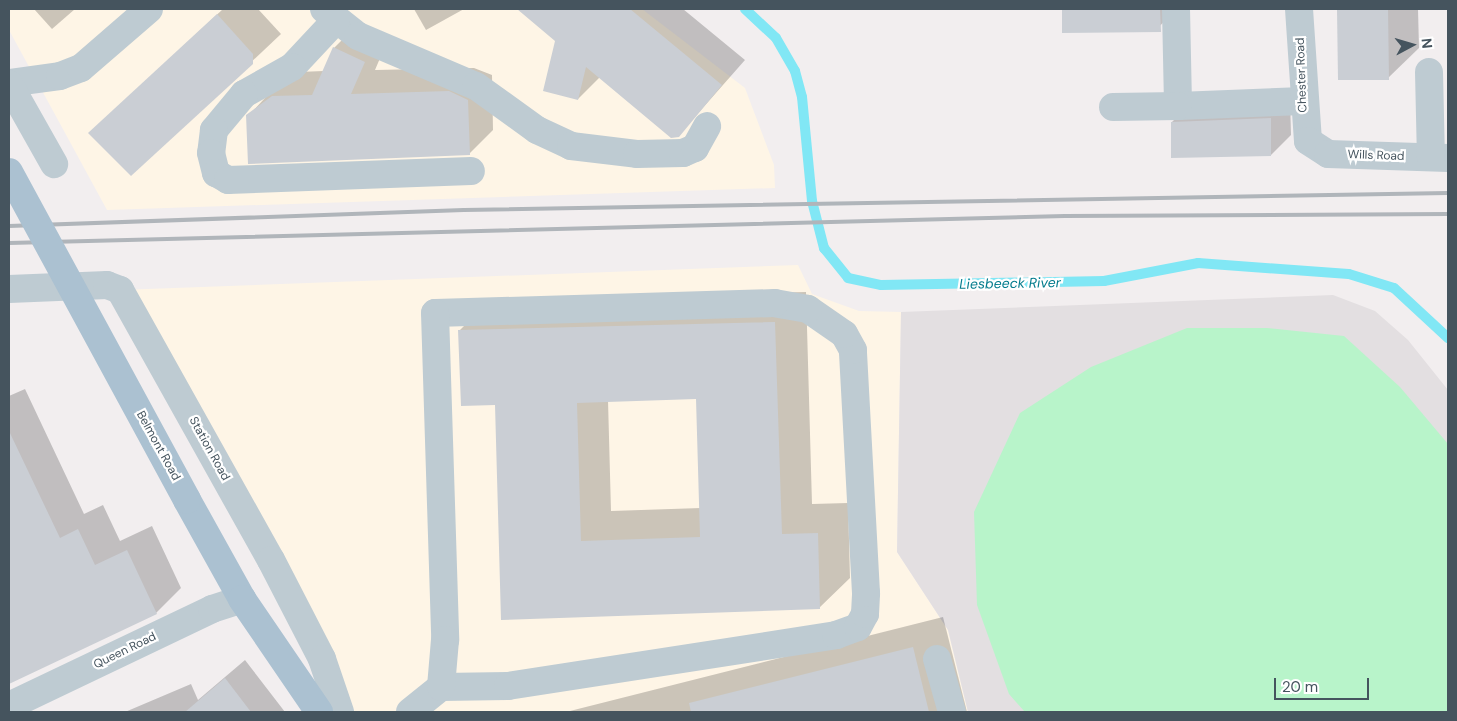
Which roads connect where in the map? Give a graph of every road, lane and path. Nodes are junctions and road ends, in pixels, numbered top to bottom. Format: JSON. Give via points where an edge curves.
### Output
{"nodes":[{"id":1,"x":149,"y":9,"type":"edge"},
{"id":2,"x":1176,"y":9,"type":"edge"},
{"id":3,"x":1300,"y":9,"type":"edge"},
{"id":4,"x":330,"y":14,"type":"edge"},
{"id":5,"x":1430,"y":72,"type":"dead end"},
{"id":6,"x":9,"y":84,"type":"edge"},
{"id":7,"x":1303,"y":101,"type":"junction"},
{"id":8,"x":1178,"y":106,"type":"junction"},
{"id":9,"x":1112,"y":107,"type":"dead end"},
{"id":10,"x":707,"y":126,"type":"dead end"},
{"id":11,"x":1308,"y":141,"type":"joint"},
{"id":12,"x":1440,"y":157,"type":"edge"},
{"id":13,"x":54,"y":164,"type":"dead end"},
{"id":14,"x":471,"y":171,"type":"dead end"},
{"id":15,"x":9,"y":172,"type":"edge"},
{"id":16,"x":9,"y":289,"type":"edge"},
{"id":17,"x":242,"y":599,"type":"junction"},
{"id":18,"x":937,"y":659,"type":"dead end"},
{"id":19,"x":441,"y":687,"type":"junction"},
{"id":20,"x":9,"y":706,"type":"edge"},
{"id":21,"x":12,"y":712,"type":"edge"},
{"id":22,"x":319,"y":712,"type":"edge"},
{"id":23,"x":340,"y":712,"type":"edge"},
{"id":24,"x":410,"y":712,"type":"edge"},
{"id":25,"x":952,"y":712,"type":"edge"}],
"edges":[{"from":1,"to":6,"type":"street","via":[[81,68],[60,76]]},
{"from":2,"to":8,"type":"street"},
{"from":3,"to":7,"type":"street","name":"Chester Road"},
{"from":4,"to":10,"type":"street","via":[[381,47],[476,86],[537,130],[571,146],[637,154],[683,152],[695,148]]},
{"from":4,"to":14,"type":"street","via":[[292,67],[244,94],[214,130],[211,154],[216,173],[228,180]]},
{"from":5,"to":12,"type":"street"},
{"from":6,"to":13,"type":"street"},
{"from":7,"to":8,"type":"street"},
{"from":7,"to":11,"type":"street","name":"Chester Road"},
{"from":8,"to":9,"type":"street"},
{"from":11,"to":12,"type":"street","name":"Wills Road","via":[[1328,154]]},
{"from":15,"to":17,"type":"main road","name":"Belmont Road","bridge":true},
{"from":16,"to":23,"type":"street","name":"Station Road","via":[[107,285],[120,290],[271,560],[322,659]]},
{"from":17,"to":20,"type":"street","name":"Queen Road","via":[[212,609]]},
{"from":17,"to":22,"type":"main road","name":"Belmont Road"},
{"from":18,"to":25,"type":"street"},
{"from":19,"to":19,"type":"street","via":[[508,686],[836,635],[858,627],[865,614],[866,593],[853,350],[844,334],[808,309],[775,304],[435,313],[444,631]]},
{"from":19,"to":24,"type":"street"},
{"from":20,"to":21,"type":"street"}]}
